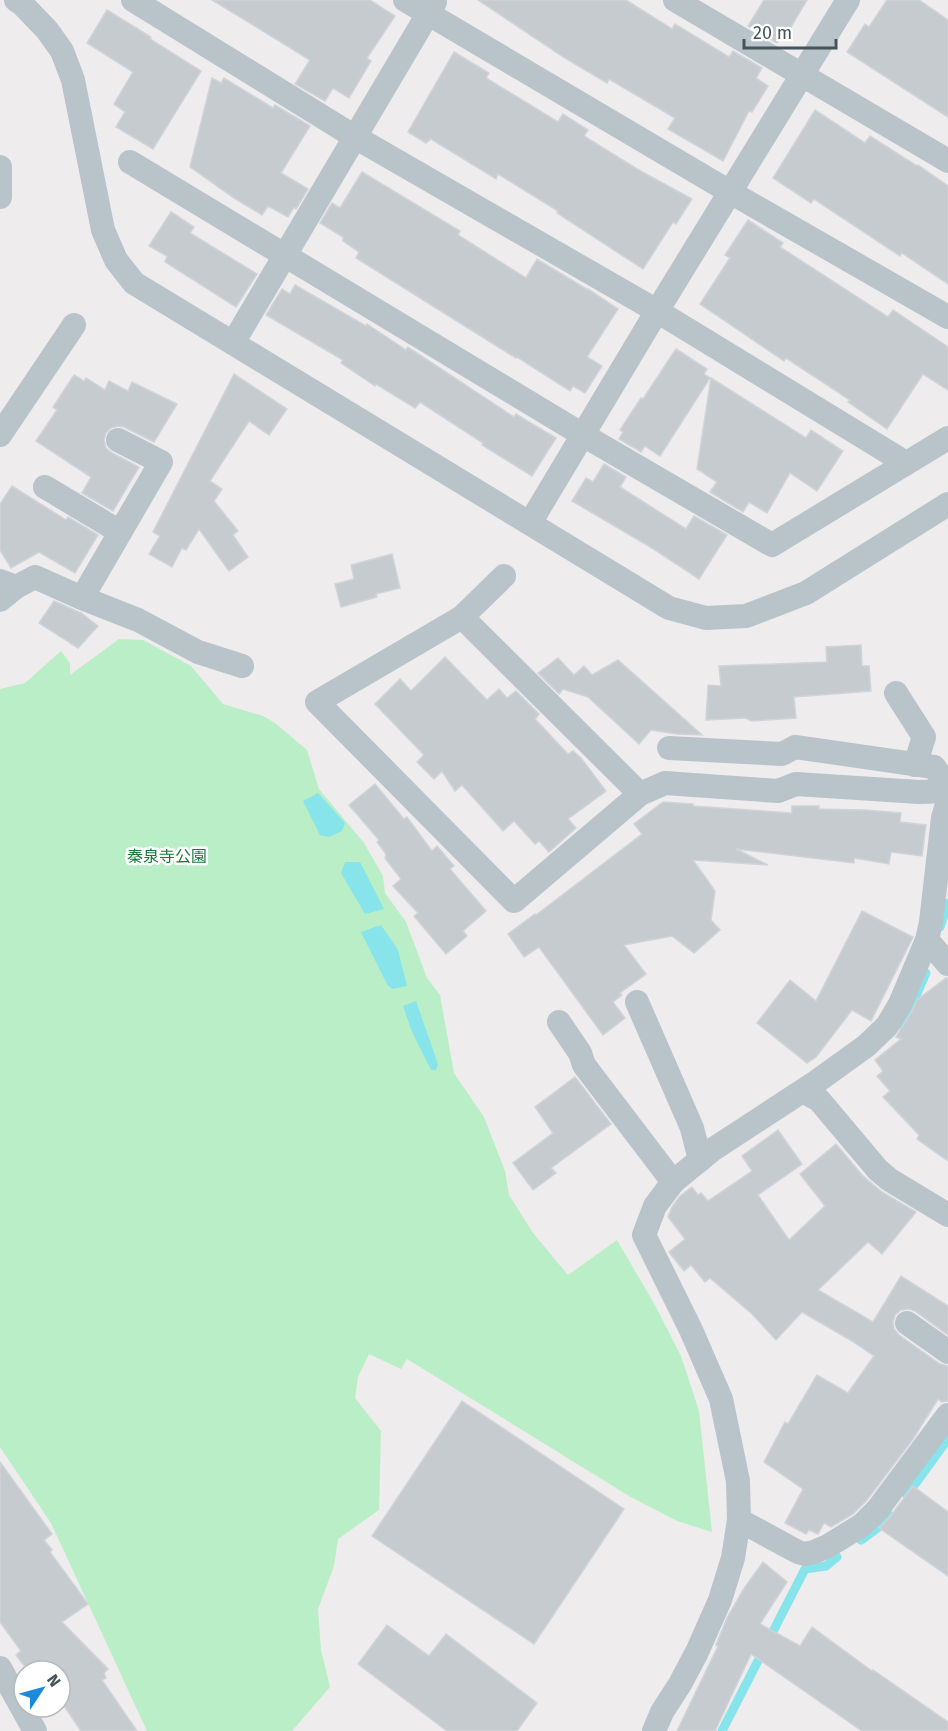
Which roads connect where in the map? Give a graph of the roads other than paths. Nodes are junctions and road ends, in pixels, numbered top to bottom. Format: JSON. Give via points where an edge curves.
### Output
{"nodes":[{"id":1,"x":16,"y":0,"type":"edge"},
{"id":2,"x":133,"y":0,"type":"edge"},
{"id":3,"x":405,"y":0,"type":"edge"},
{"id":4,"x":675,"y":0,"type":"edge"},
{"id":5,"x":848,"y":0,"type":"edge"},
{"id":6,"x":432,"y":7,"type":"edge"},
{"id":7,"x":802,"y":75,"type":"junction"},
{"id":8,"x":355,"y":137,"type":"junction"},
{"id":9,"x":948,"y":161,"type":"edge"},
{"id":10,"x":130,"y":162,"type":"dead end"},
{"id":11,"x":0,"y":167,"type":"edge"},
{"id":12,"x":730,"y":192,"type":"junction"},
{"id":13,"x":0,"y":197,"type":"edge"},
{"id":14,"x":285,"y":255,"type":"junction"},
{"id":15,"x":657,"y":311,"type":"junction"},
{"id":16,"x":948,"y":317,"type":"edge"},
{"id":17,"x":74,"y":325,"type":"dead end"},
{"id":18,"x":233,"y":343,"type":"junction"},
{"id":19,"x":0,"y":435,"type":"edge"},
{"id":20,"x":583,"y":435,"type":"junction"},
{"id":21,"x":948,"y":438,"type":"edge"},
{"id":22,"x":118,"y":440,"type":"dead end"},
{"id":23,"x":906,"y":463,"type":"junction"},
{"id":24,"x":45,"y":487,"type":"dead end"},
{"id":25,"x":948,"y":504,"type":"edge"},
{"id":26,"x":530,"y":523,"type":"junction"},
{"id":27,"x":120,"y":532,"type":"junction"},
{"id":28,"x":504,"y":576,"type":"dead end"},
{"id":29,"x":5,"y":589,"type":"edge"},
{"id":30,"x":82,"y":598,"type":"junction"},
{"id":31,"x":462,"y":617,"type":"junction"},
{"id":32,"x":242,"y":666,"type":"dead end"},
{"id":33,"x":896,"y":693,"type":"dead end"},
{"id":34,"x":669,"y":748,"type":"dead end"},
{"id":35,"x":915,"y":765,"type":"junction"},
{"id":36,"x":948,"y":789,"type":"edge"},
{"id":37,"x":640,"y":794,"type":"junction"},
{"id":38,"x":948,"y":801,"type":"edge"},
{"id":39,"x":927,"y":940,"type":"junction"},
{"id":40,"x":948,"y":964,"type":"edge"},
{"id":41,"x":637,"y":1002,"type":"dead end"},
{"id":42,"x":559,"y":1022,"type":"dead end"},
{"id":43,"x":803,"y":1091,"type":"junction"},
{"id":44,"x":700,"y":1160,"type":"junction"},
{"id":45,"x":673,"y":1182,"type":"junction"},
{"id":46,"x":948,"y":1215,"type":"edge"},
{"id":47,"x":907,"y":1323,"type":"dead end"},
{"id":48,"x":948,"y":1352,"type":"edge"},
{"id":49,"x":948,"y":1415,"type":"edge"},
{"id":50,"x":739,"y":1520,"type":"junction"},
{"id":51,"x":0,"y":1668,"type":"edge"},
{"id":52,"x":35,"y":1731,"type":"edge"},
{"id":53,"x":654,"y":1731,"type":"edge"}],
"edges":[{"from":1,"to":18,"type":"street","via":[[62,51],[73,80],[103,230],[116,260],[134,283]]},
{"from":2,"to":8,"type":"street"},
{"from":3,"to":6,"type":"street"},
{"from":4,"to":7,"type":"street"},
{"from":5,"to":7,"type":"street"},
{"from":6,"to":8,"type":"street"},
{"from":6,"to":12,"type":"street"},
{"from":7,"to":9,"type":"street"},
{"from":7,"to":12,"type":"street"},
{"from":8,"to":14,"type":"street"},
{"from":8,"to":15,"type":"street"},
{"from":10,"to":14,"type":"street"},
{"from":11,"to":13,"type":"street"},
{"from":12,"to":15,"type":"street"},
{"from":12,"to":16,"type":"street"},
{"from":14,"to":18,"type":"street"},
{"from":14,"to":20,"type":"street"},
{"from":15,"to":20,"type":"street"},
{"from":15,"to":23,"type":"street"},
{"from":17,"to":19,"type":"street"},
{"from":18,"to":26,"type":"street"},
{"from":20,"to":23,"type":"street","via":[[772,545]]},
{"from":20,"to":26,"type":"street"},
{"from":21,"to":23,"type":"street"},
{"from":22,"to":27,"type":"street","via":[[161,462]]},
{"from":24,"to":27,"type":"street"},
{"from":25,"to":26,"type":"street","via":[[806,593],[746,616],[706,618],[669,608]]},
{"from":27,"to":30,"type":"street"},
{"from":28,"to":31,"type":"street"},
{"from":29,"to":30,"type":"street","via":[[35,576]]},
{"from":30,"to":32,"type":"street","via":[[138,620],[198,652]]},
{"from":31,"to":37,"type":"street"},
{"from":31,"to":37,"type":"street","via":[[317,702],[514,901]]},
{"from":33,"to":35,"type":"street","via":[[924,737]]},
{"from":34,"to":35,"type":"street","via":[[782,754],[795,747]]},
{"from":35,"to":36,"type":"street","via":[[934,767]]},
{"from":36,"to":37,"type":"street","via":[[919,792],[796,783],[778,791],[665,783]]},
{"from":38,"to":39,"type":"street"},
{"from":39,"to":40,"type":"street"},
{"from":39,"to":43,"type":"street","via":[[887,1026]]},
{"from":41,"to":44,"type":"street","via":[[692,1128]]},
{"from":42,"to":45,"type":"street","via":[[584,1065]]},
{"from":43,"to":44,"type":"street"},
{"from":43,"to":46,"type":"street","via":[[819,1100],[878,1170]]},
{"from":44,"to":45,"type":"street"},
{"from":45,"to":50,"type":"street","via":[[655,1206],[644,1235],[721,1399],[738,1480]]},
{"from":47,"to":48,"type":"street"},
{"from":49,"to":50,"type":"street","via":[[878,1509],[862,1525],[828,1546],[805,1554],[798,1552]]},
{"from":50,"to":53,"type":"street","via":[[720,1600]]},
{"from":51,"to":52,"type":"street"}]}
